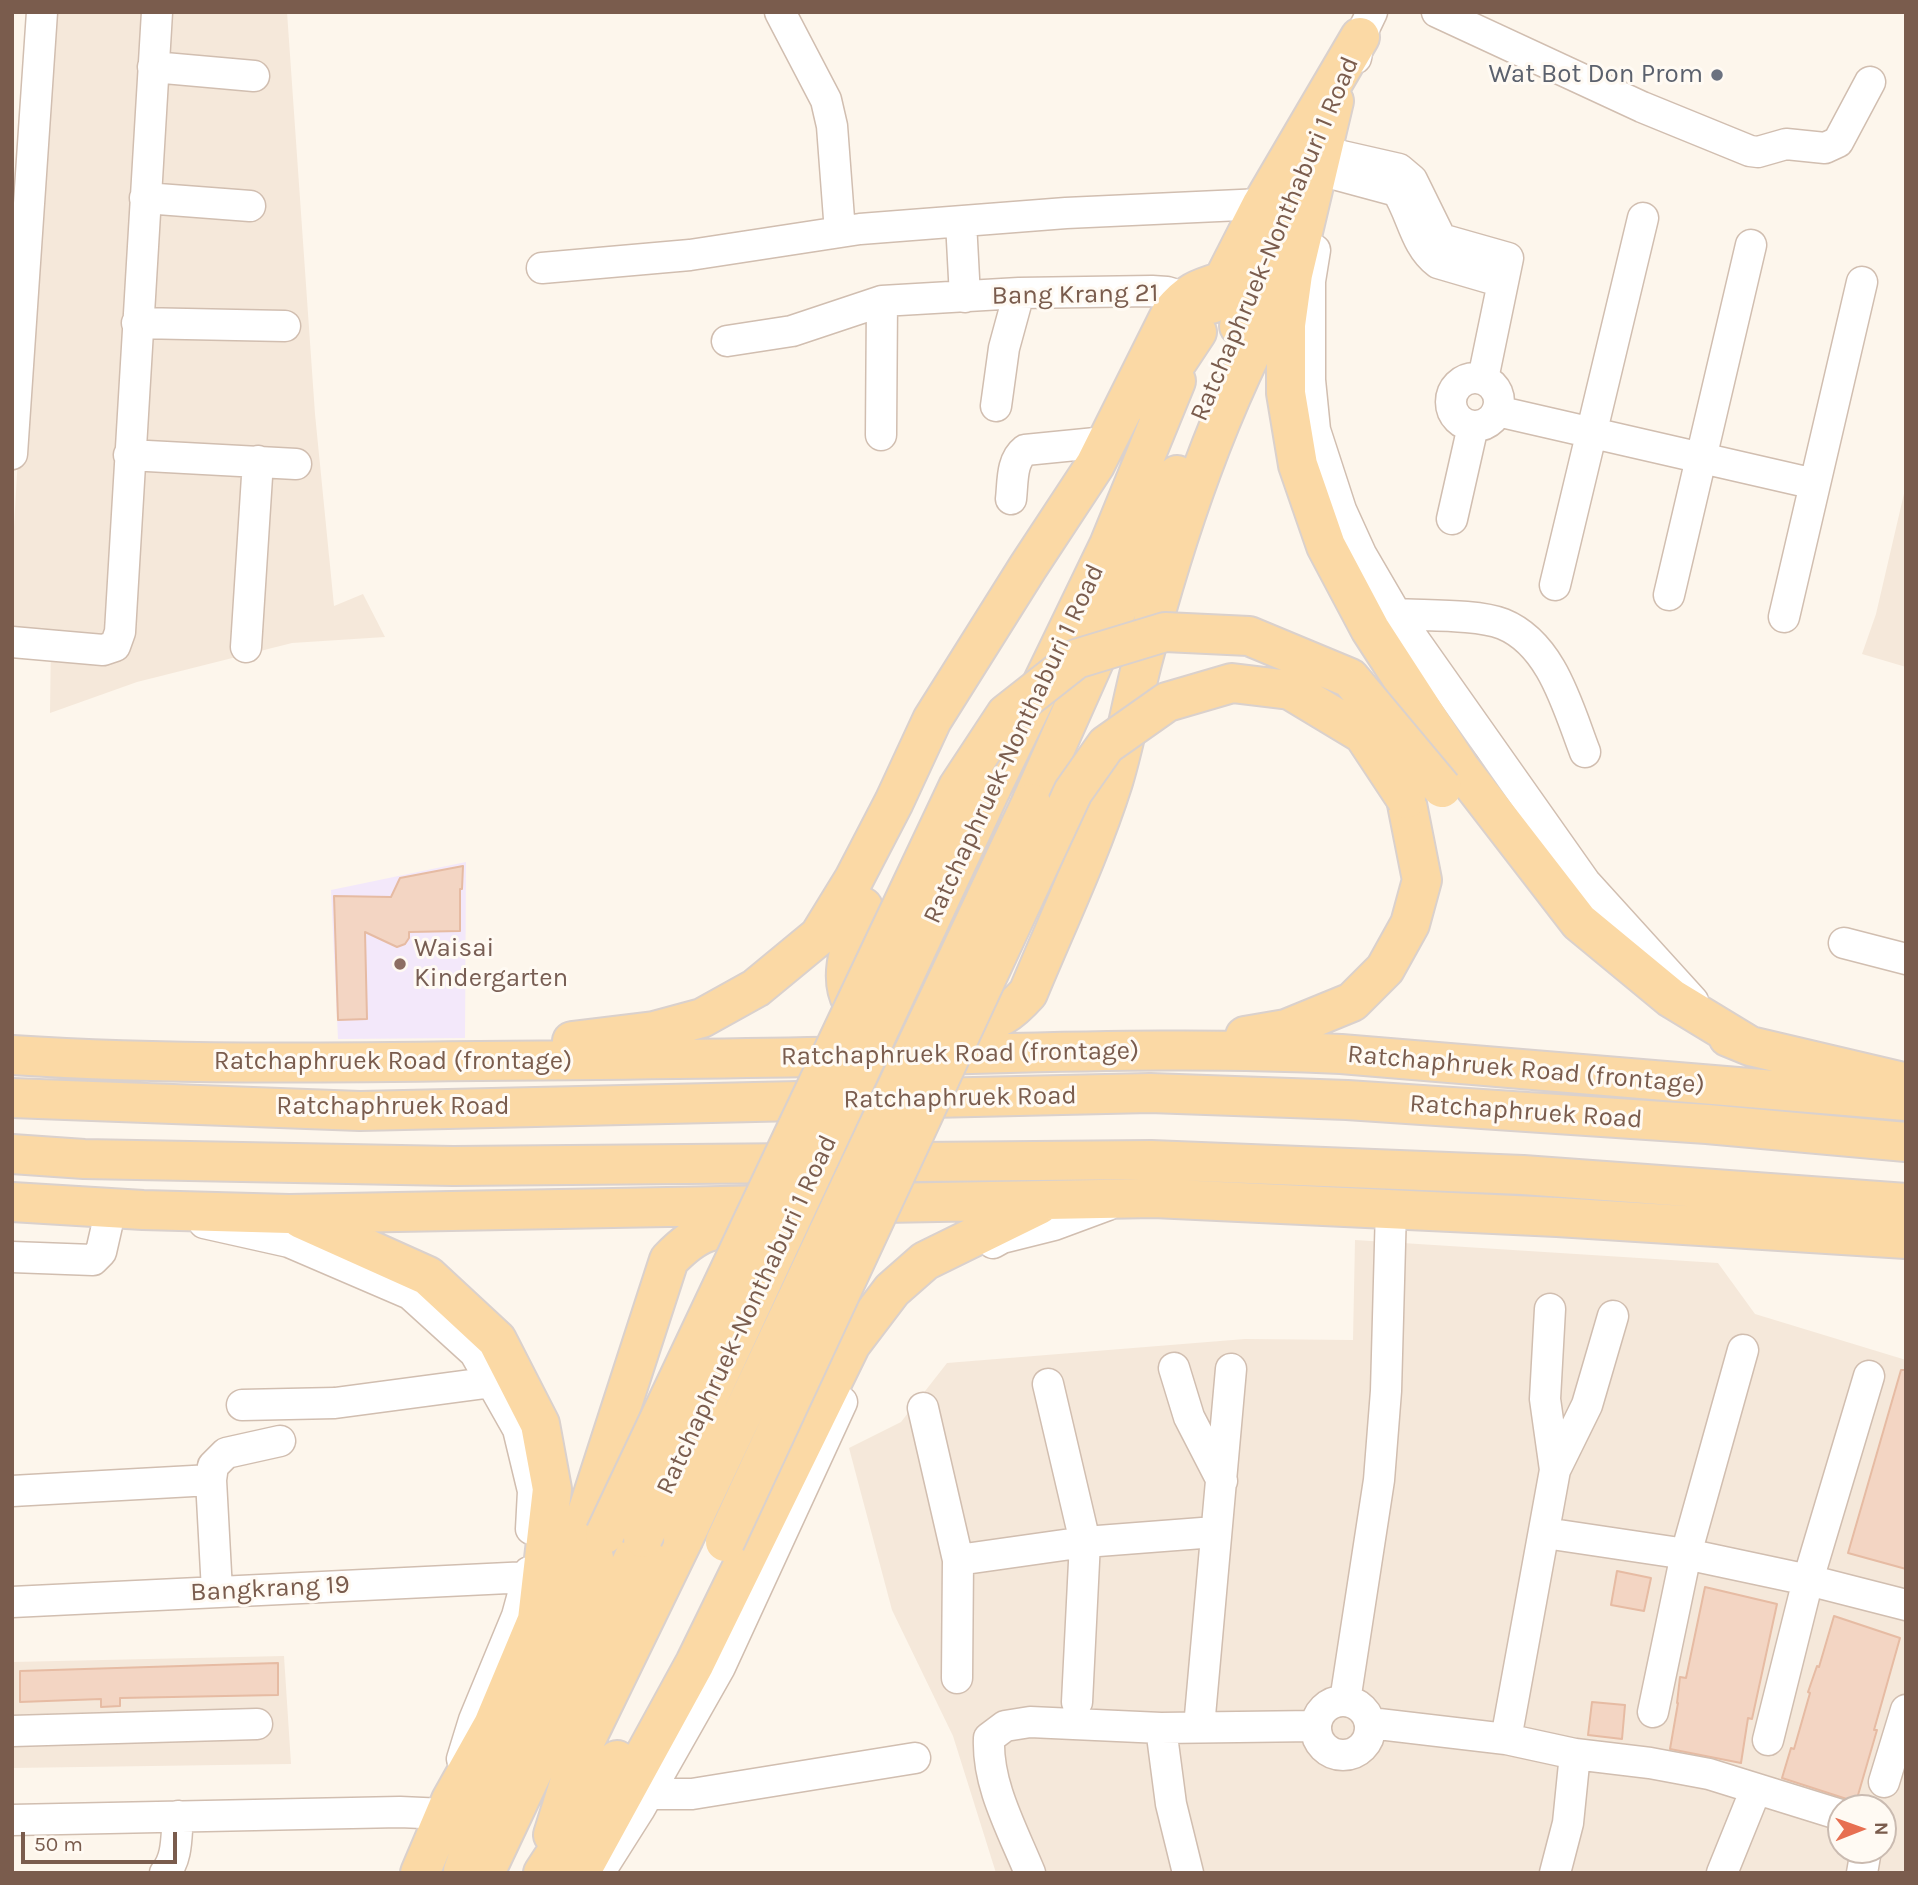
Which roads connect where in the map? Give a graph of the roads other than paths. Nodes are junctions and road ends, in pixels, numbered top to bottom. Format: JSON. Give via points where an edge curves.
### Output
{"nodes":[{"id":1,"x":42,"y":12,"type":"edge"},
{"id":2,"x":157,"y":12,"type":"edge"},
{"id":3,"x":780,"y":12,"type":"edge"},
{"id":4,"x":1437,"y":12,"type":"edge"},
{"id":5,"x":1366,"y":25,"type":"edge"},
{"id":6,"x":153,"y":67,"type":"junction"},
{"id":7,"x":254,"y":76,"type":"dead end"},
{"id":8,"x":1870,"y":82,"type":"dead end"},
{"id":9,"x":1334,"y":101,"type":"junction"},
{"id":10,"x":1331,"y":163,"type":"junction"},
{"id":11,"x":145,"y":198,"type":"junction"},
{"id":12,"x":1262,"y":204,"type":"junction"},
{"id":13,"x":250,"y":206,"type":"dead end"},
{"id":14,"x":1643,"y":218,"type":"dead end"},
{"id":15,"x":961,"y":222,"type":"junction"},
{"id":16,"x":840,"y":232,"type":"junction"},
{"id":17,"x":1751,"y":245,"type":"dead end"},
{"id":18,"x":542,"y":268,"type":"dead end"},
{"id":19,"x":1293,"y":274,"type":"junction"},
{"id":20,"x":1862,"y":282,"type":"dead end"},
{"id":21,"x":1019,"y":293,"type":"junction"},
{"id":22,"x":965,"y":297,"type":"junction"},
{"id":23,"x":882,"y":301,"type":"junction"},
{"id":24,"x":1190,"y":314,"type":"junction"},
{"id":25,"x":137,"y":323,"type":"junction"},
{"id":26,"x":285,"y":326,"type":"dead end"},
{"id":27,"x":727,"y":341,"type":"dead end"},
{"id":28,"x":1483,"y":379,"type":"junction"},
{"id":29,"x":996,"y":406,"type":"dead end"},
{"id":30,"x":1497,"y":411,"type":"junction"},
{"id":31,"x":1472,"y":426,"type":"junction"},
{"id":32,"x":1591,"y":432,"type":"junction"},
{"id":33,"x":881,"y":435,"type":"dead end"},
{"id":34,"x":1105,"y":442,"type":"junction"},
{"id":35,"x":12,"y":454,"type":"edge"},
{"id":36,"x":129,"y":455,"type":"junction"},
{"id":37,"x":1701,"y":458,"type":"junction"},
{"id":38,"x":258,"y":461,"type":"junction"},
{"id":39,"x":296,"y":464,"type":"dead end"},
{"id":40,"x":1815,"y":484,"type":"junction"},
{"id":41,"x":1011,"y":499,"type":"dead end"},
{"id":42,"x":1452,"y":519,"type":"dead end"},
{"id":43,"x":1555,"y":585,"type":"dead end"},
{"id":44,"x":1669,"y":595,"type":"dead end"},
{"id":45,"x":1396,"y":614,"type":"junction"},
{"id":46,"x":1784,"y":617,"type":"dead end"},
{"id":47,"x":12,"y":642,"type":"edge"},
{"id":48,"x":246,"y":647,"type":"dead end"},
{"id":49,"x":1585,"y":752,"type":"dead end"},
{"id":50,"x":863,"y":907,"type":"junction"},
{"id":51,"x":1844,"y":943,"type":"dead end"},
{"id":52,"x":1906,"y":959,"type":"edge"},
{"id":53,"x":1712,"y":1023,"type":"junction"},
{"id":54,"x":1750,"y":1046,"type":"junction"},
{"id":55,"x":1163,"y":1050,"type":"junction"},
{"id":56,"x":12,"y":1055,"type":"edge"},
{"id":57,"x":482,"y":1061,"type":"junction"},
{"id":58,"x":596,"y":1062,"type":"junction"},
{"id":59,"x":1906,"y":1082,"type":"edge"},
{"id":60,"x":12,"y":1098,"type":"edge"},
{"id":61,"x":1906,"y":1101,"type":"edge"},
{"id":62,"x":1906,"y":1142,"type":"edge"},
{"id":63,"x":12,"y":1154,"type":"edge"},
{"id":64,"x":1523,"y":1175,"type":"junction"},
{"id":65,"x":1125,"y":1198,"type":"junction"},
{"id":66,"x":1051,"y":1199,"type":"junction"},
{"id":67,"x":12,"y":1202,"type":"edge"},
{"id":68,"x":1906,"y":1203,"type":"edge"},
{"id":69,"x":1391,"y":1208,"type":"junction"},
{"id":70,"x":127,"y":1209,"type":"junction"},
{"id":71,"x":289,"y":1214,"type":"junction"},
{"id":72,"x":1776,"y":1230,"type":"junction"},
{"id":73,"x":1906,"y":1239,"type":"edge"},
{"id":74,"x":12,"y":1257,"type":"edge"},
{"id":75,"x":1550,"y":1309,"type":"dead end"},
{"id":76,"x":1613,"y":1316,"type":"dead end"},
{"id":77,"x":851,"y":1344,"type":"junction"},
{"id":78,"x":1743,"y":1350,"type":"dead end"},
{"id":79,"x":1174,"y":1368,"type":"dead end"},
{"id":80,"x":1231,"y":1369,"type":"dead end"},
{"id":81,"x":1869,"y":1376,"type":"dead end"},
{"id":82,"x":493,"y":1382,"type":"junction"},
{"id":83,"x":1048,"y":1384,"type":"dead end"},
{"id":84,"x":242,"y":1405,"type":"dead end"},
{"id":85,"x":923,"y":1408,"type":"dead end"},
{"id":86,"x":280,"y":1441,"type":"dead end"},
{"id":87,"x":1555,"y":1470,"type":"junction"},
{"id":88,"x":211,"y":1480,"type":"junction"},
{"id":89,"x":1222,"y":1481,"type":"junction"},
{"id":90,"x":12,"y":1491,"type":"edge"},
{"id":91,"x":1215,"y":1532,"type":"junction"},
{"id":92,"x":1545,"y":1533,"type":"junction"},
{"id":93,"x":1085,"y":1542,"type":"junction"},
{"id":94,"x":1686,"y":1554,"type":"junction"},
{"id":95,"x":958,"y":1560,"type":"junction"},
{"id":96,"x":529,"y":1577,"type":"junction"},
{"id":97,"x":1808,"y":1580,"type":"junction"},
{"id":98,"x":217,"y":1591,"type":"junction"},
{"id":99,"x":12,"y":1602,"type":"edge"},
{"id":100,"x":1906,"y":1605,"type":"edge"},
{"id":101,"x":537,"y":1620,"type":"junction"},
{"id":102,"x":957,"y":1678,"type":"dead end"},
{"id":103,"x":1345,"y":1701,"type":"junction"},
{"id":104,"x":1077,"y":1702,"type":"dead end"},
{"id":105,"x":1906,"y":1710,"type":"edge"},
{"id":106,"x":1653,"y":1712,"type":"dead end"},
{"id":107,"x":1370,"y":1723,"type":"junction"},
{"id":108,"x":257,"y":1724,"type":"dead end"},
{"id":109,"x":1315,"y":1726,"type":"junction"},
{"id":110,"x":1199,"y":1727,"type":"junction"},
{"id":111,"x":1161,"y":1728,"type":"junction"},
{"id":112,"x":12,"y":1731,"type":"edge"},
{"id":113,"x":1506,"y":1739,"type":"junction"},
{"id":114,"x":1768,"y":1740,"type":"dead end"},
{"id":115,"x":1575,"y":1754,"type":"junction"},
{"id":116,"x":915,"y":1758,"type":"dead end"},
{"id":117,"x":1884,"y":1782,"type":"dead end"},
{"id":118,"x":1756,"y":1789,"type":"junction"},
{"id":119,"x":648,"y":1794,"type":"junction"},
{"id":120,"x":448,"y":1807,"type":"junction"},
{"id":121,"x":1827,"y":1811,"type":"edge"},
{"id":122,"x":178,"y":1816,"type":"junction"},
{"id":123,"x":12,"y":1820,"type":"edge"},
{"id":124,"x":164,"y":1873,"type":"edge"},
{"id":125,"x":420,"y":1873,"type":"edge"},
{"id":126,"x":463,"y":1873,"type":"edge"},
{"id":127,"x":485,"y":1873,"type":"edge"},
{"id":128,"x":542,"y":1873,"type":"edge"},
{"id":129,"x":580,"y":1873,"type":"edge"},
{"id":130,"x":599,"y":1873,"type":"edge"},
{"id":131,"x":1030,"y":1873,"type":"edge"},
{"id":132,"x":1188,"y":1873,"type":"edge"},
{"id":133,"x":1555,"y":1873,"type":"edge"},
{"id":134,"x":1722,"y":1873,"type":"edge"}],
"edges":[{"from":1,"to":35,"type":"street"},
{"from":2,"to":6,"type":"street"},
{"from":3,"to":16,"type":"street","via":[[826,100]]},
{"from":4,"to":8,"type":"street","via":[[1642,107],[1750,151],[1786,144],[1825,148],[1838,142]]},
{"from":5,"to":9,"type":"main road","name":"Ratchaphruek-Nonthaburi 1 Road"},
{"from":5,"to":10,"type":"street"},
{"from":5,"to":12,"type":"main road","name":"Ratchaphruek-Nonthaburi 1 Road"},
{"from":6,"to":7,"type":"street"},
{"from":6,"to":11,"type":"street"},
{"from":9,"to":19,"type":"main road"},
{"from":9,"to":128,"type":"main road","name":"Ratchaphruek-Nonthaburi 1 Road","bridge":true,"via":[[1031,803],[577,1758]]},
{"from":10,"to":28,"type":"street","via":[[1399,169],[1412,180],[1441,239],[1505,270]]},
{"from":10,"to":45,"type":"street","via":[[1310,281],[1315,430],[1341,510]]},
{"from":11,"to":13,"type":"street"},
{"from":11,"to":25,"type":"street"},
{"from":12,"to":15,"type":"street"},
{"from":12,"to":24,"type":"main road","name":"Ratchaphruek-Nonthaburi 1 Road","via":[[1223,281]]},
{"from":14,"to":32,"type":"street"},
{"from":15,"to":16,"type":"street"},
{"from":15,"to":22,"type":"street"},
{"from":16,"to":18,"type":"street","via":[[690,255]]},
{"from":17,"to":37,"type":"street"},
{"from":19,"to":50,"type":"main road","via":[[1258,336],[1221,420],[1183,526],[1107,798],[1028,993],[1014,1009],[985,1024],[852,1002],[845,974]]},
{"from":19,"to":53,"type":"main road","via":[[1286,325],[1286,393],[1298,465],[1326,546],[1370,629],[1460,768],[1579,922],[1671,998]]},
{"from":20,"to":40,"type":"street"},
{"from":21,"to":22,"type":"street","name":"Bang Krang 21"},
{"from":21,"to":24,"type":"street","name":"Bang Krang 21","via":[[1152,291]]},
{"from":21,"to":29,"type":"street","via":[[1004,348]]},
{"from":22,"to":23,"type":"street","name":"Bang Krang 21"},
{"from":23,"to":27,"type":"street","name":"Bang Krang 21","via":[[792,331]]},
{"from":23,"to":33,"type":"street"},
{"from":24,"to":34,"type":"main road","via":[[1171,313]]},
{"from":24,"to":50,"type":"main road","via":[[1049,555]]},
{"from":24,"to":127,"type":"main road","name":"Ratchaphruek-Nonthaburi 1 Road","bridge":true,"via":[[1109,545]]},
{"from":25,"to":26,"type":"street"},
{"from":25,"to":36,"type":"street"},
{"from":28,"to":30,"type":"street","via":[[1495,388]]},
{"from":28,"to":31,"type":"street","via":[[1466,379],[1451,397],[1453,413]]},
{"from":30,"to":31,"type":"street","via":[[1488,423]]},
{"from":30,"to":32,"type":"street"},
{"from":31,"to":42,"type":"street"},
{"from":32,"to":37,"type":"street"},
{"from":32,"to":43,"type":"street"},
{"from":34,"to":41,"type":"street","via":[[1025,450],[1014,465]]},
{"from":34,"to":57,"type":"main road","via":[[1095,465],[932,720],[854,879],[819,936],[756,988],[702,1018],[654,1031],[564,1042]]},
{"from":36,"to":38,"type":"street"},
{"from":36,"to":47,"type":"street","via":[[120,632],[115,646],[103,650]]},
{"from":37,"to":40,"type":"street"},
{"from":37,"to":44,"type":"street"},
{"from":38,"to":39,"type":"street"},
{"from":38,"to":48,"type":"street"},
{"from":40,"to":46,"type":"street"},
{"from":45,"to":49,"type":"street","via":[[1486,620],[1526,638],[1561,690]]},
{"from":45,"to":53,"type":"street","via":[[1585,882]]},
{"from":50,"to":58,"type":"main road","via":[[829,956],[788,993],[757,1012],[720,1031]]},
{"from":51,"to":52,"type":"street"},
{"from":53,"to":54,"type":"main road"},
{"from":54,"to":59,"type":"main road"},
{"from":54,"to":126,"type":"main road","bridge":true,"via":[[1669,1014],[1602,973],[1551,929],[1350,678],[1249,636],[1166,632],[1076,659],[1006,714],[958,787],[605,1534],[494,1782]]},
{"from":55,"to":58,"type":"main road","name":"Ratchaphruek Road (frontage)"},
{"from":55,"to":61,"type":"main road","name":"Ratchaphruek Road (frontage)","via":[[1341,1054]]},
{"from":55,"to":128,"type":"main road","bridge":true,"via":[[1286,1029],[1352,1002],[1385,969],[1410,924],[1422,880],[1406,799],[1363,734],[1290,690],[1232,683],[1167,702],[1106,745],[1073,792],[725,1542],[614,1766]]},
{"from":56,"to":57,"type":"main road","name":"Ratchaphruek Road (frontage)","via":[[291,1064]]},
{"from":57,"to":58,"type":"main road","name":"Ratchaphruek Road (frontage)"},
{"from":60,"to":62,"type":"main road","name":"Ratchaphruek Road","via":[[360,1111],[1150,1093],[1374,1101]]},
{"from":63,"to":64,"type":"main road","via":[[453,1166],[1150,1160]]},
{"from":64,"to":68,"type":"main road"},
{"from":64,"to":72,"type":"main road"},
{"from":65,"to":66,"type":"main road"},
{"from":65,"to":69,"type":"main road"},
{"from":65,"to":119,"type":"street","via":[[1054,1225],[1002,1238],[942,1270],[905,1301],[869,1348],[720,1667]]},
{"from":66,"to":71,"type":"main road"},
{"from":66,"to":77,"type":"main road","via":[[925,1261],[892,1290]]},
{"from":67,"to":70,"type":"main road"},
{"from":69,"to":72,"type":"main road"},
{"from":69,"to":103,"type":"street","via":[[1379,1480]]},
{"from":70,"to":71,"type":"main road"},
{"from":70,"to":74,"type":"street","via":[[93,1260]]},
{"from":70,"to":82,"type":"street","via":[[289,1242],[410,1294],[475,1353]]},
{"from":71,"to":101,"type":"main road","via":[[428,1276],[496,1340],[540,1424],[552,1489]]},
{"from":72,"to":73,"type":"main road"},
{"from":75,"to":87,"type":"street","via":[[1545,1399]]},
{"from":76,"to":87,"type":"street","via":[[1587,1405]]},
{"from":77,"to":101,"type":"main road","via":[[844,1289],[805,1256],[736,1228],[707,1231],[688,1241],[669,1260],[586,1516]]},
{"from":77,"to":129,"type":"main road","via":[[695,1663]]},
{"from":78,"to":94,"type":"street"},
{"from":79,"to":89,"type":"street","via":[[1189,1417]]},
{"from":80,"to":89,"type":"street"},
{"from":81,"to":97,"type":"street"},
{"from":82,"to":84,"type":"street","via":[[335,1403]]},
{"from":82,"to":96,"type":"street","via":[[518,1429],[533,1491]]},
{"from":83,"to":93,"type":"street"},
{"from":85,"to":95,"type":"street"},
{"from":86,"to":88,"type":"street","via":[[226,1453],[213,1466]]},
{"from":87,"to":92,"type":"street"},
{"from":88,"to":90,"type":"street"},
{"from":88,"to":98,"type":"street"},
{"from":89,"to":91,"type":"street"},
{"from":91,"to":93,"type":"street"},
{"from":91,"to":110,"type":"street"},
{"from":92,"to":94,"type":"street"},
{"from":92,"to":113,"type":"street"},
{"from":93,"to":95,"type":"street"},
{"from":93,"to":104,"type":"street"},
{"from":94,"to":97,"type":"street"},
{"from":94,"to":106,"type":"street"},
{"from":95,"to":102,"type":"street"},
{"from":96,"to":98,"type":"street","name":"Bangkrang 19"},
{"from":96,"to":120,"type":"street","via":[[474,1720]]},
{"from":97,"to":100,"type":"street"},
{"from":97,"to":114,"type":"street"},
{"from":98,"to":99,"type":"street","name":"Bangkrang 19"},
{"from":101,"to":120,"type":"main road","via":[[492,1725]]},
{"from":103,"to":107,"type":"street","via":[[1356,1704]]},
{"from":103,"to":109,"type":"street","via":[[1331,1703]]},
{"from":105,"to":117,"type":"street"},
{"from":107,"to":109,"type":"street","via":[[1369,1739],[1359,1751],[1344,1756],[1329,1753],[1319,1742]]},
{"from":107,"to":113,"type":"street"},
{"from":108,"to":112,"type":"street"},
{"from":109,"to":110,"type":"street"},
{"from":110,"to":111,"type":"street"},
{"from":111,"to":131,"type":"street","via":[[1030,1722],[1004,1726],[989,1738],[994,1783]]},
{"from":111,"to":132,"type":"street","via":[[1171,1804]]},
{"from":113,"to":115,"type":"street"},
{"from":115,"to":118,"type":"street","via":[[1709,1774]]},
{"from":115,"to":133,"type":"street","via":[[1568,1823]]},
{"from":116,"to":119,"type":"street","via":[[692,1794]]},
{"from":118,"to":121,"type":"street"},
{"from":118,"to":134,"type":"street"},
{"from":119,"to":130,"type":"street"},
{"from":120,"to":122,"type":"street"},
{"from":120,"to":125,"type":"main road"},
{"from":122,"to":123,"type":"street"},
{"from":122,"to":124,"type":"street","via":[[174,1855]]}]}
